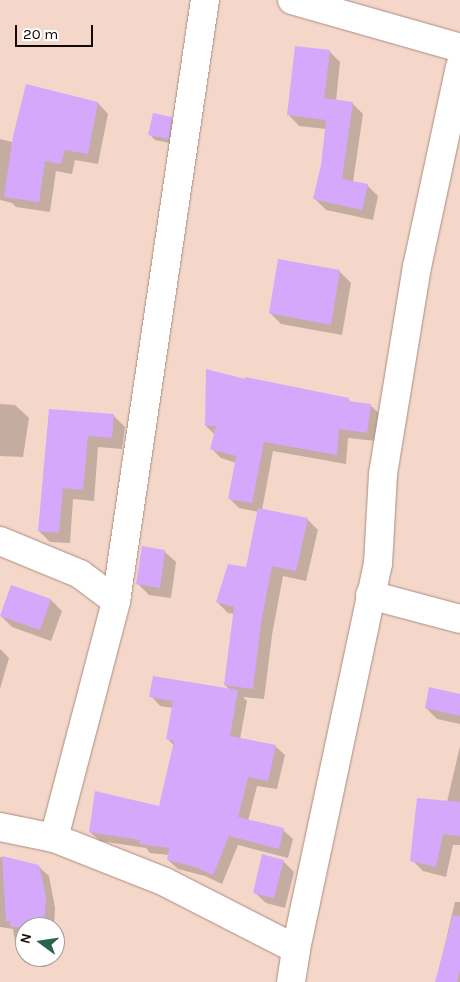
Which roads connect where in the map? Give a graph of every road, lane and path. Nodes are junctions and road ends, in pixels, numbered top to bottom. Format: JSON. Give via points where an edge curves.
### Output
{"nodes":[{"id":1,"x":205,"y":0,"type":"edge"},
{"id":2,"x":292,"y":0,"type":"edge"},
{"id":3,"x":460,"y":48,"type":"edge"},
{"id":4,"x":460,"y":67,"type":"edge"},
{"id":5,"x":0,"y":541,"type":"edge"},
{"id":6,"x":370,"y":595,"type":"junction"},
{"id":7,"x":116,"y":601,"type":"junction"},
{"id":8,"x":460,"y":619,"type":"edge"},
{"id":9,"x":0,"y":827,"type":"edge"},
{"id":10,"x":54,"y":838,"type":"junction"},
{"id":11,"x":296,"y":949,"type":"junction"},
{"id":12,"x":291,"y":982,"type":"edge"}],
"edges":[{"from":1,"to":7,"type":"street"},
{"from":2,"to":3,"type":"street"},
{"from":4,"to":6,"type":"street","via":[[416,267],[383,474],[378,564]]},
{"from":5,"to":7,"type":"street","via":[[80,574]]},
{"from":6,"to":8,"type":"street"},
{"from":6,"to":11,"type":"street"},
{"from":7,"to":10,"type":"street"},
{"from":9,"to":10,"type":"street"},
{"from":10,"to":11,"type":"street","via":[[165,882]]},
{"from":11,"to":12,"type":"street"}]}
